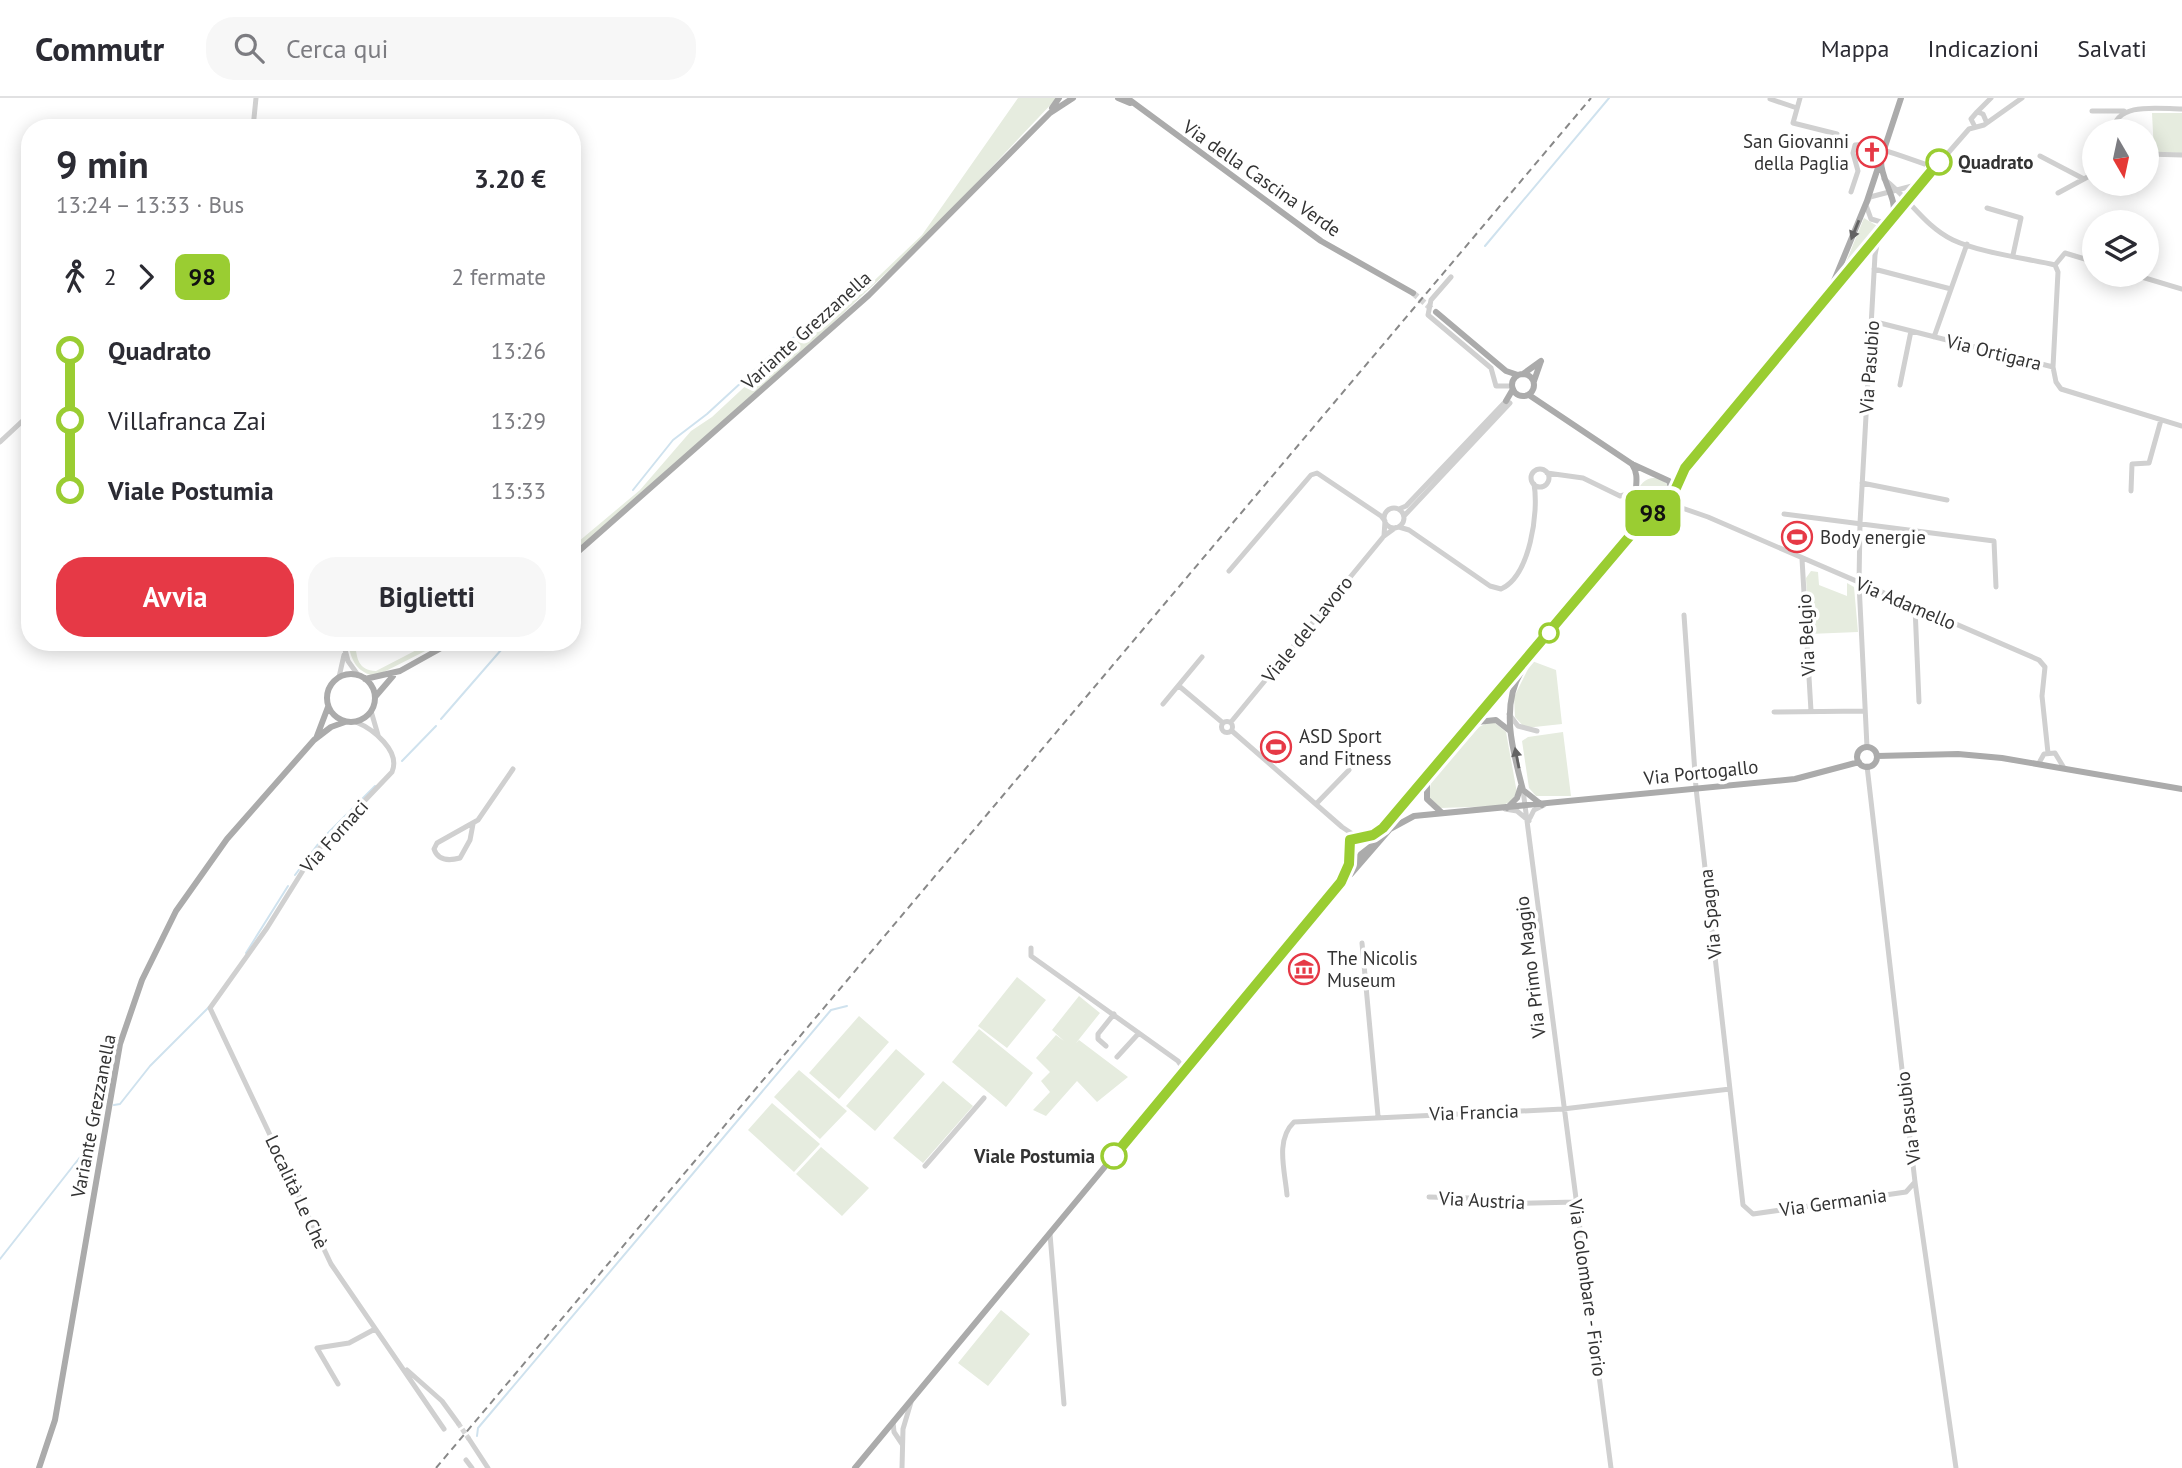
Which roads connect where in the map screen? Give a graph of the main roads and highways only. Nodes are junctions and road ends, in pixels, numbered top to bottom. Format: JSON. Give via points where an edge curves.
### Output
{"nodes":[{"id":1,"x":1059,"y":98,"type":"edge"},
{"id":2,"x":1073,"y":98,"type":"edge"},
{"id":3,"x":1118,"y":98,"type":"edge"},
{"id":4,"x":1127,"y":98,"type":"edge"},
{"id":5,"x":1901,"y":98,"type":"edge"},
{"id":6,"x":1132,"y":104,"type":"junction"},
{"id":7,"x":1050,"y":113,"type":"junction"},
{"id":8,"x":1881,"y":161,"type":"junction"},
{"id":9,"x":1843,"y":260,"type":"junction"},
{"id":10,"x":1856,"y":262,"type":"junction"},
{"id":11,"x":1413,"y":293,"type":"tunnel mouth"},
{"id":12,"x":1826,"y":298,"type":"junction"},
{"id":13,"x":1436,"y":312,"type":"tunnel mouth"},
{"id":14,"x":1506,"y":371,"type":"junction"},
{"id":15,"x":1521,"y":374,"type":"junction"},
{"id":16,"x":1534,"y":385,"type":"junction"},
{"id":17,"x":1512,"y":386,"type":"junction"},
{"id":18,"x":1529,"y":395,"type":"junction"},
{"id":19,"x":1520,"y":396,"type":"junction"},
{"id":20,"x":1542,"y":402,"type":"junction"},
{"id":21,"x":1632,"y":464,"type":"junction"},
{"id":22,"x":1685,"y":468,"type":"junction"},
{"id":23,"x":1651,"y":474,"type":"junction"},
{"id":24,"x":1664,"y":477,"type":"junction"},
{"id":25,"x":1638,"y":484,"type":"junction"},
{"id":26,"x":1674,"y":491,"type":"junction"},
{"id":27,"x":1639,"y":506,"type":"junction"},
{"id":28,"x":1654,"y":513,"type":"junction"},
{"id":29,"x":1635,"y":530,"type":"junction"},
{"id":30,"x":581,"y":549,"type":"edge"},
{"id":31,"x":436,"y":651,"type":"edge"},
{"id":32,"x":1529,"y":657,"type":"junction"},
{"id":33,"x":400,"y":671,"type":"junction"},
{"id":34,"x":365,"y":679,"type":"junction"},
{"id":35,"x":375,"y":698,"type":"junction"},
{"id":36,"x":328,"y":707,"type":"junction"},
{"id":37,"x":345,"y":722,"type":"junction"},
{"id":38,"x":1473,"y":724,"type":"junction"},
{"id":39,"x":1512,"y":733,"type":"junction"},
{"id":40,"x":314,"y":740,"type":"junction"},
{"id":41,"x":1877,"y":756,"type":"junction"},
{"id":42,"x":1859,"y":762,"type":"junction"},
{"id":43,"x":1427,"y":776,"type":"junction"},
{"id":44,"x":1522,"y":787,"type":"junction"},
{"id":45,"x":2182,"y":789,"type":"edge"},
{"id":46,"x":1544,"y":805,"type":"junction"},
{"id":47,"x":1505,"y":809,"type":"junction"},
{"id":48,"x":1443,"y":813,"type":"junction"},
{"id":49,"x":1359,"y":837,"type":"junction"},
{"id":50,"x":1378,"y":840,"type":"junction"},
{"id":51,"x":1349,"y":846,"type":"junction"},
{"id":52,"x":1364,"y":851,"type":"junction"},
{"id":53,"x":1341,"y":882,"type":"junction"},
{"id":54,"x":39,"y":1468,"type":"edge"},
{"id":55,"x":855,"y":1468,"type":"edge"}],
"edges":[{"from":1,"to":7,"type":"main road","name":"Variante Grezzanella"},
{"from":2,"to":7,"type":"main road","name":"Variante Grezzanella"},
{"from":3,"to":6,"type":"main road"},
{"from":4,"to":6,"type":"main road"},
{"from":5,"to":8,"type":"main road"},
{"from":6,"to":11,"type":"main road","name":"Via della Cascina Verde","via":[[1321,241]]},
{"from":7,"to":30,"type":"main road","name":"Variante Grezzanella","via":[[869,295]]},
{"from":8,"to":9,"type":"main road","one_way":true},
{"from":8,"to":10,"type":"main road","via":[[1894,205],[1891,219],[1871,250]]},
{"from":9,"to":10,"type":"main road","via":[[1847,268]]},
{"from":9,"to":12,"type":"main road"},
{"from":10,"to":12,"type":"main road"},
{"from":12,"to":22,"type":"main road"},
{"from":13,"to":14,"type":"main road"},
{"from":14,"to":15,"type":"main road"},
{"from":14,"to":17,"type":"main road"},
{"from":15,"to":16,"type":"main road"},
{"from":15,"to":16,"type":"main road","via":[[1541,361]]},
{"from":15,"to":17,"type":"main road"},
{"from":16,"to":18,"type":"main road"},
{"from":16,"to":20,"type":"main road"},
{"from":17,"to":19,"type":"main road"},
{"from":17,"to":19,"type":"main road","via":[[1508,402]]},
{"from":18,"to":19,"type":"main road"},
{"from":18,"to":20,"type":"main road"},
{"from":20,"to":21,"type":"main road"},
{"from":21,"to":23,"type":"main road"},
{"from":21,"to":25,"type":"main road"},
{"from":22,"to":24,"type":"main road"},
{"from":22,"to":26,"type":"main road"},
{"from":23,"to":24,"type":"main road"},
{"from":23,"to":25,"type":"main road"},
{"from":24,"to":26,"type":"main road"},
{"from":25,"to":27,"type":"main road"},
{"from":26,"to":28,"type":"main road","via":[[1667,508]]},
{"from":27,"to":28,"type":"main road"},
{"from":27,"to":29,"type":"main road"},
{"from":28,"to":29,"type":"main road"},
{"from":29,"to":32,"type":"main road"},
{"from":31,"to":33,"type":"main road"},
{"from":32,"to":38,"type":"main road"},
{"from":32,"to":39,"type":"main road","via":[[1512,687]]},
{"from":33,"to":34,"type":"main road"},
{"from":33,"to":35,"type":"main road"},
{"from":34,"to":35,"type":"main road"},
{"from":34,"to":36,"type":"main road","name":"Variante Grezzanella","via":[[339,677],[329,688]]},
{"from":35,"to":37,"type":"main road","name":"Variante Grezzanella","via":[[371,712],[356,722]]},
{"from":36,"to":37,"type":"main road"},
{"from":36,"to":40,"type":"main road","name":"Variante Grezzanella"},
{"from":37,"to":40,"type":"main road","name":"Variante Grezzanella"},
{"from":38,"to":39,"type":"main road","via":[[1496,720]]},
{"from":38,"to":43,"type":"main road"},
{"from":44,"to":39,"type":"main road","name":"Via Primo Maggio","one_way":true},
{"from":40,"to":54,"type":"main road","name":"Variante Grezzanella","via":[[200,874],[142,980],[120,1044],[60,1395]]},
{"from":41,"to":42,"type":"main road","via":[[1873,764]]},
{"from":41,"to":42,"type":"main road","via":[[1867,747],[1859,751]]},
{"from":41,"to":45,"type":"main road","via":[[1958,754],[2039,763]]},
{"from":42,"to":46,"type":"main road","name":"Via Portogallo","via":[[1795,779]]},
{"from":43,"to":48,"type":"main road","via":[[1427,799]]},
{"from":43,"to":49,"type":"main road","via":[[1383,828]]},
{"from":44,"to":46,"type":"main road"},
{"from":44,"to":47,"type":"main road"},
{"from":46,"to":47,"type":"main road","name":"Via Portogallo"},
{"from":47,"to":48,"type":"main road"},
{"from":48,"to":50,"type":"main road","via":[[1403,820]]},
{"from":49,"to":51,"type":"main road"},
{"from":49,"to":52,"type":"main road"},
{"from":50,"to":52,"type":"main road"},
{"from":50,"to":53,"type":"main road"},
{"from":51,"to":52,"type":"main road"},
{"from":51,"to":53,"type":"main road","via":[[1349,864]]},
{"from":52,"to":53,"type":"main road"},
{"from":53,"to":55,"type":"main road"}]}
